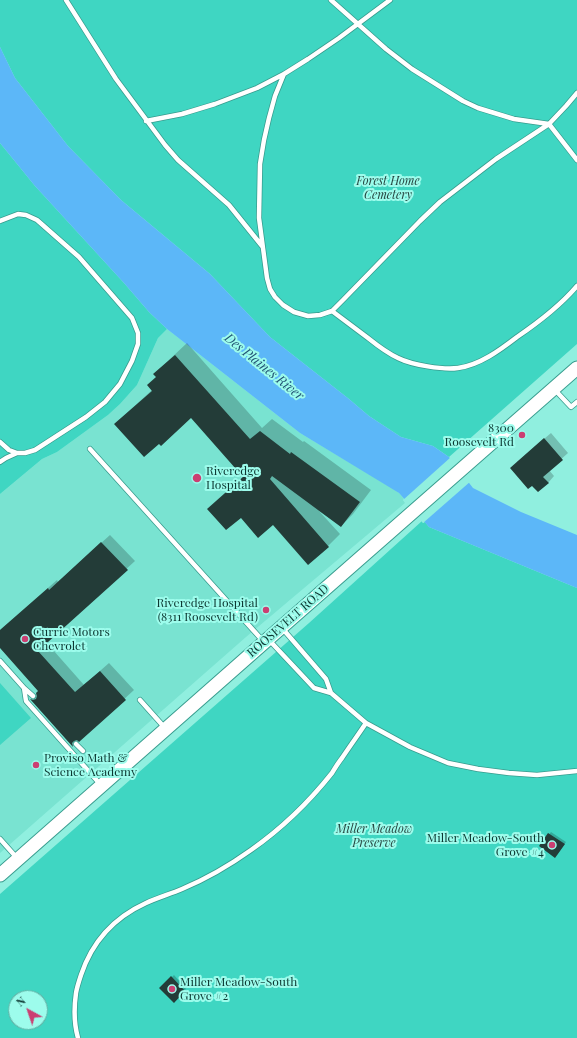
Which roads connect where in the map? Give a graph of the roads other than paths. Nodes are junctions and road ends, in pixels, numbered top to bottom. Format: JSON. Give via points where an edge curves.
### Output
{"nodes":[{"id":1,"x":66,"y":0,"type":"edge"},
{"id":2,"x":331,"y":0,"type":"edge"},
{"id":3,"x":390,"y":0,"type":"edge"},
{"id":4,"x":358,"y":24,"type":"junction"},
{"id":5,"x":284,"y":74,"type":"junction"},
{"id":6,"x":577,"y":93,"type":"edge"},
{"id":7,"x":146,"y":121,"type":"junction"},
{"id":8,"x":549,"y":124,"type":"junction"},
{"id":9,"x":577,"y":160,"type":"edge"},
{"id":10,"x":0,"y":221,"type":"edge"},
{"id":11,"x":263,"y":246,"type":"junction"},
{"id":12,"x":577,"y":286,"type":"edge"},
{"id":13,"x":332,"y":311,"type":"junction"},
{"id":14,"x":577,"y":368,"type":"edge"},
{"id":15,"x":554,"y":388,"type":"junction"},
{"id":16,"x":577,"y":402,"type":"edge"},
{"id":17,"x":0,"y":442,"type":"edge"},
{"id":18,"x":90,"y":449,"type":"dead end"},
{"id":19,"x":18,"y":453,"type":"junction"},
{"id":20,"x":0,"y":462,"type":"edge"},
{"id":21,"x":281,"y":627,"type":"junction"},
{"id":22,"x":266,"y":640,"type":"junction"},
{"id":23,"x":0,"y":661,"type":"edge"},
{"id":24,"x":24,"y":688,"type":"junction"},
{"id":25,"x":330,"y":693,"type":"junction"},
{"id":26,"x":33,"y":696,"type":"dead end"},
{"id":27,"x":140,"y":700,"type":"dead end"},
{"id":28,"x":366,"y":723,"type":"junction"},
{"id":29,"x":166,"y":729,"type":"junction"},
{"id":30,"x":76,"y":744,"type":"dead end"},
{"id":31,"x":83,"y":751,"type":"dead end"},
{"id":32,"x":577,"y":771,"type":"edge"},
{"id":33,"x":101,"y":786,"type":"junction"},
{"id":34,"x":0,"y":839,"type":"edge"},
{"id":35,"x":18,"y":860,"type":"junction"},
{"id":36,"x":0,"y":876,"type":"edge"},
{"id":37,"x":78,"y":1038,"type":"edge"}],
"edges":[{"from":1,"to":7,"type":"lane"},
{"from":2,"to":4,"type":"lane"},
{"from":3,"to":4,"type":"lane"},
{"from":4,"to":5,"type":"lane"},
{"from":4,"to":8,"type":"lane","via":[[412,69],[463,101],[514,119]]},
{"from":5,"to":7,"type":"lane","via":[[257,88],[215,104]]},
{"from":5,"to":11,"type":"lane","via":[[269,118],[260,164],[259,218]]},
{"from":6,"to":8,"type":"lane"},
{"from":7,"to":11,"type":"lane","via":[[178,160],[228,205]]},
{"from":8,"to":9,"type":"lane"},
{"from":8,"to":13,"type":"lane","via":[[496,159],[440,202]]},
{"from":10,"to":19,"type":"lane","via":[[18,214],[37,220],[79,257],[132,318],[138,332],[138,344],[132,361],[120,384],[105,402],[35,450]]},
{"from":11,"to":13,"type":"lane","via":[[270,289],[283,305],[308,316]]},
{"from":12,"to":13,"type":"lane","via":[[555,309],[503,348],[470,365],[458,368],[440,368],[400,359],[387,353]]},
{"from":14,"to":15,"type":"main road","name":"ROOSEVELT ROAD"},
{"from":15,"to":16,"type":"lane","via":[[572,407]]},
{"from":15,"to":21,"type":"main road","name":"ROOSEVELT ROAD"},
{"from":17,"to":19,"type":"lane","via":[[9,450]]},
{"from":18,"to":22,"type":"lane"},
{"from":19,"to":20,"type":"lane"},
{"from":21,"to":22,"type":"main road","name":"ROOSEVELT ROAD"},
{"from":21,"to":25,"type":"lane","via":[[326,679]]},
{"from":22,"to":25,"type":"lane","via":[[314,688]]},
{"from":22,"to":29,"type":"main road","name":"ROOSEVELT ROAD"},
{"from":23,"to":24,"type":"lane"},
{"from":24,"to":26,"type":"lane"},
{"from":24,"to":33,"type":"lane","via":[[26,701]]},
{"from":25,"to":28,"type":"lane"},
{"from":27,"to":29,"type":"lane"},
{"from":28,"to":32,"type":"lane","via":[[410,747],[448,763],[537,775]]},
{"from":28,"to":37,"type":"lane","via":[[314,794],[252,850],[183,889],[129,912],[100,937],[90,953],[76,992],[74,1012]]},
{"from":29,"to":33,"type":"main road","name":"ROOSEVELT ROAD"},
{"from":30,"to":31,"type":"lane"},
{"from":33,"to":35,"type":"main road","name":"ROOSEVELT ROAD"},
{"from":34,"to":35,"type":"lane"},
{"from":35,"to":36,"type":"main road","name":"ROOSEVELT ROAD"}]}
